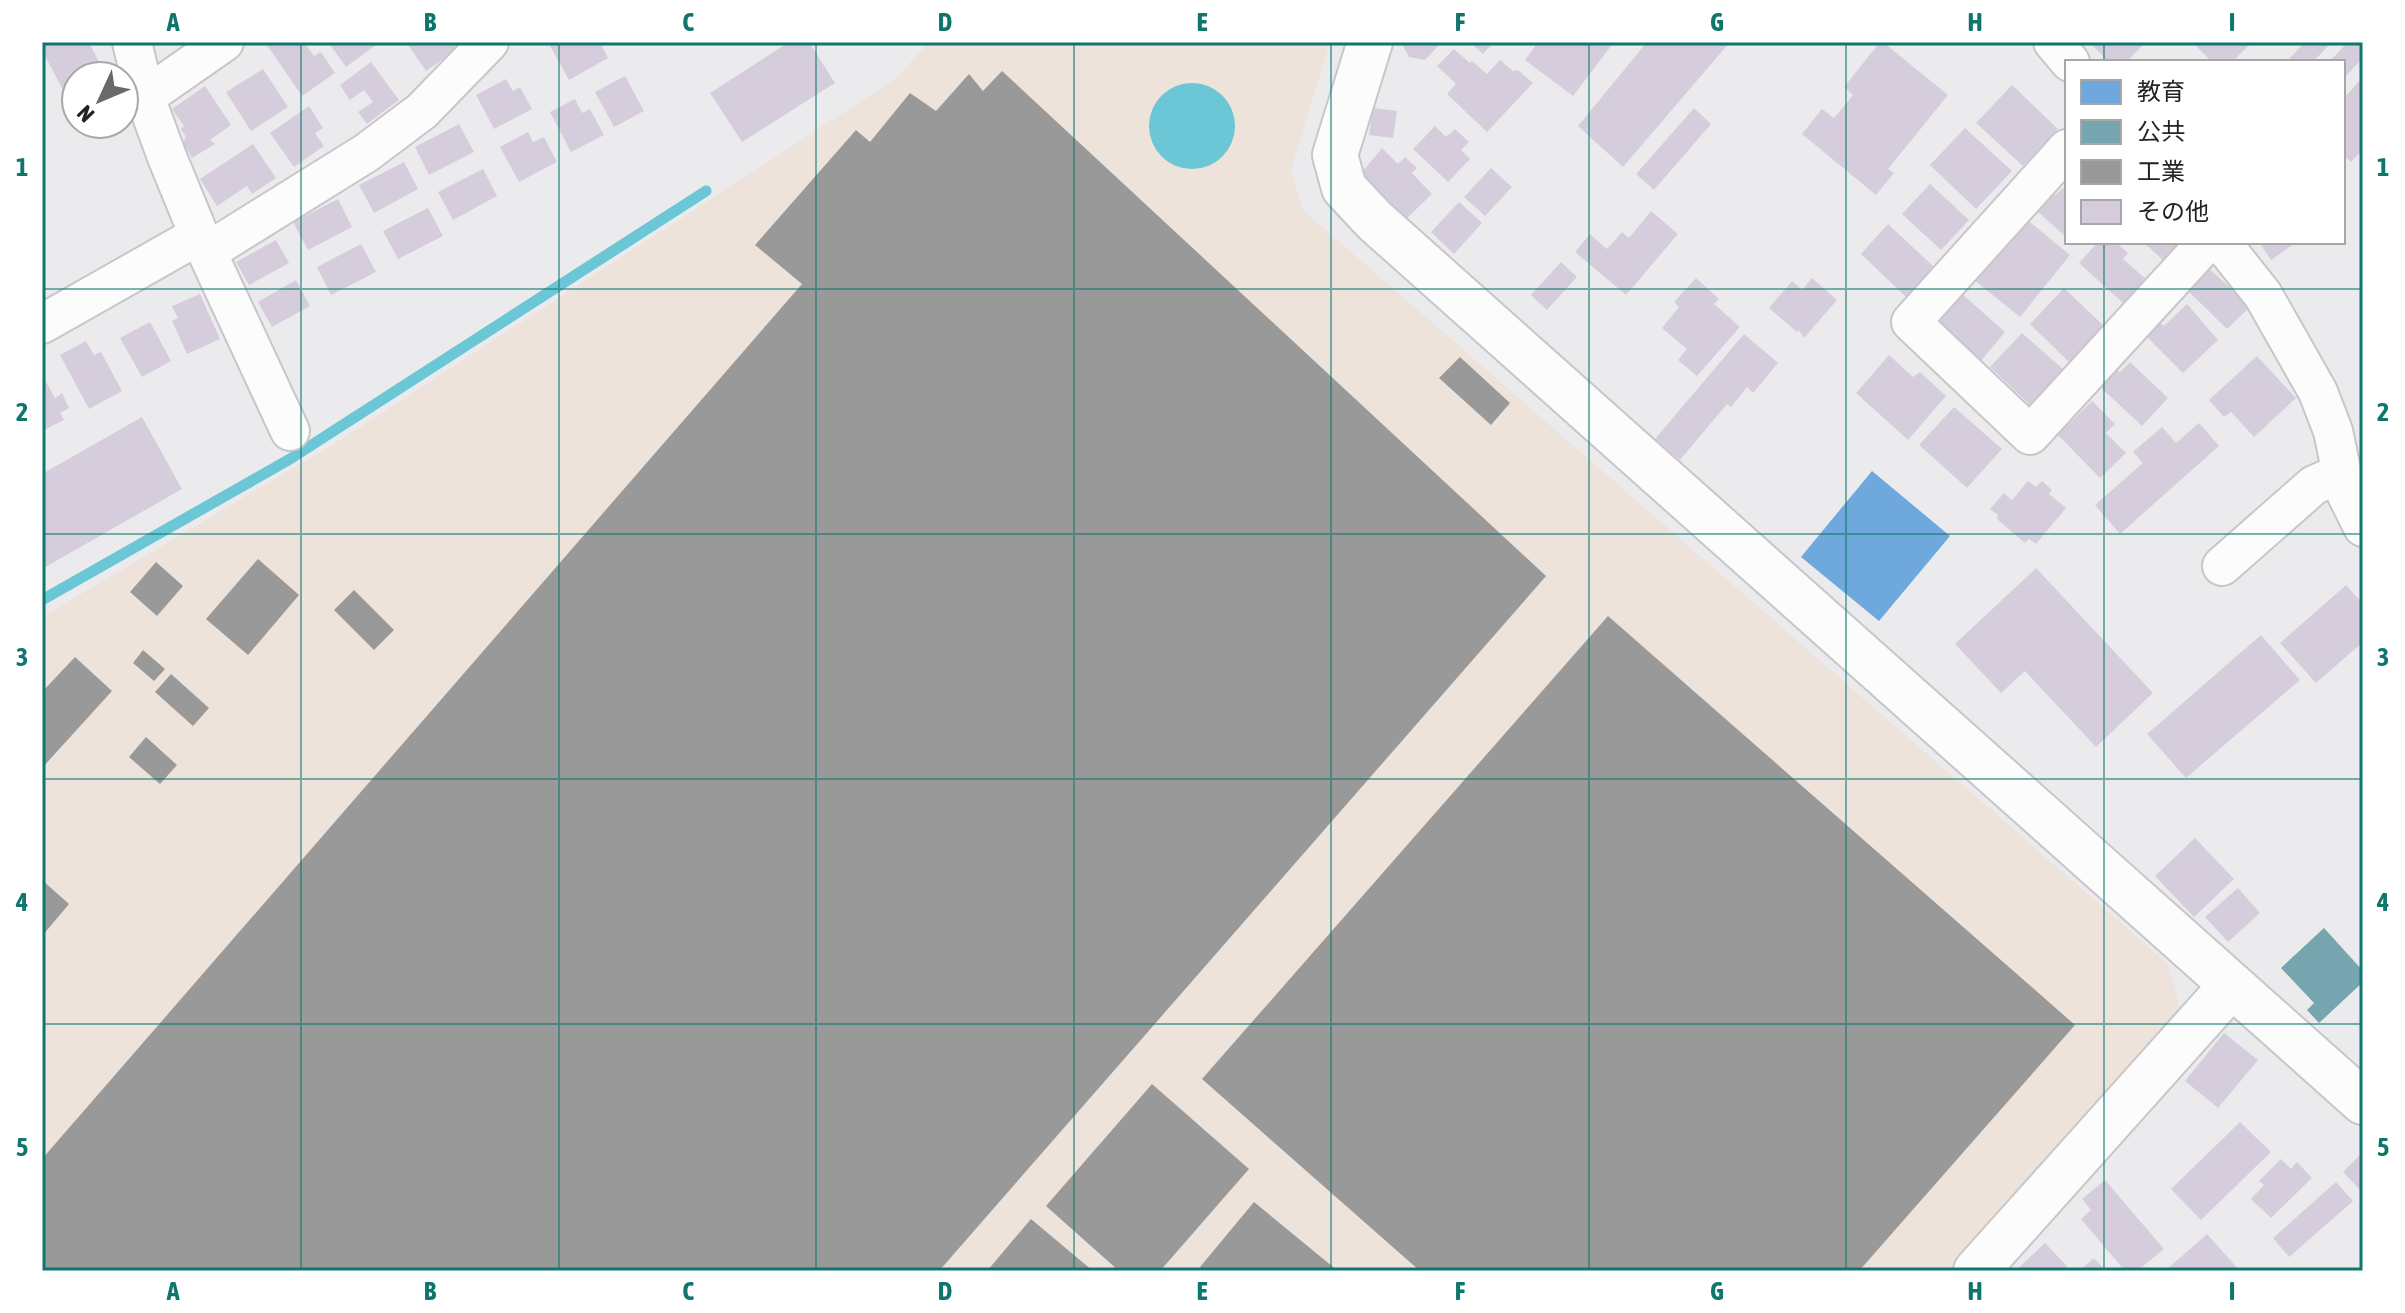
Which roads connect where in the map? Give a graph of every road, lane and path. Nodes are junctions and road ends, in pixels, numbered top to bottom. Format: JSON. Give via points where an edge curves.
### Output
{"nodes":[{"id":1,"x":132,"y":42,"type":"edge"},
{"id":2,"x":224,"y":42,"type":"edge"},
{"id":3,"x":489,"y":42,"type":"edge"},
{"id":4,"x":1370,"y":42,"type":"edge"},
{"id":5,"x":2053,"y":42,"type":"edge"},
{"id":6,"x":2068,"y":60,"type":"edge"},
{"id":7,"x":145,"y":97,"type":"junction"},
{"id":8,"x":2065,"y":151,"type":"edge"},
{"id":9,"x":203,"y":244,"type":"junction"},
{"id":10,"x":2205,"y":244,"type":"edge"},
{"id":11,"x":2223,"y":244,"type":"edge"},
{"id":12,"x":42,"y":324,"type":"edge"},
{"id":13,"x":290,"y":431,"type":"dead end"},
{"id":14,"x":2342,"y":473,"type":"junction"},
{"id":15,"x":2363,"y":527,"type":"edge"},
{"id":16,"x":2222,"y":566,"type":"dead end"},
{"id":17,"x":2232,"y":985,"type":"junction"},
{"id":18,"x":2363,"y":1102,"type":"edge"},
{"id":19,"x":1976,"y":1271,"type":"edge"}],
"edges":[{"from":1,"to":7,"type":"street"},
{"from":2,"to":7,"type":"street"},
{"from":3,"to":9,"type":"street","via":[[422,111],[366,153]]},
{"from":4,"to":17,"type":"street","via":[[1335,155],[1344,188],[1398,242]]},
{"from":5,"to":6,"type":"street"},
{"from":7,"to":9,"type":"street"},
{"from":8,"to":10,"type":"street","via":[[1911,322],[2030,435]]},
{"from":9,"to":12,"type":"street"},
{"from":9,"to":13,"type":"street"},
{"from":11,"to":14,"type":"street","via":[[2263,295],[2318,392]]},
{"from":14,"to":15,"type":"street"},
{"from":14,"to":16,"type":"street","via":[[2314,485]]},
{"from":17,"to":18,"type":"street"},
{"from":17,"to":19,"type":"street"}]}
